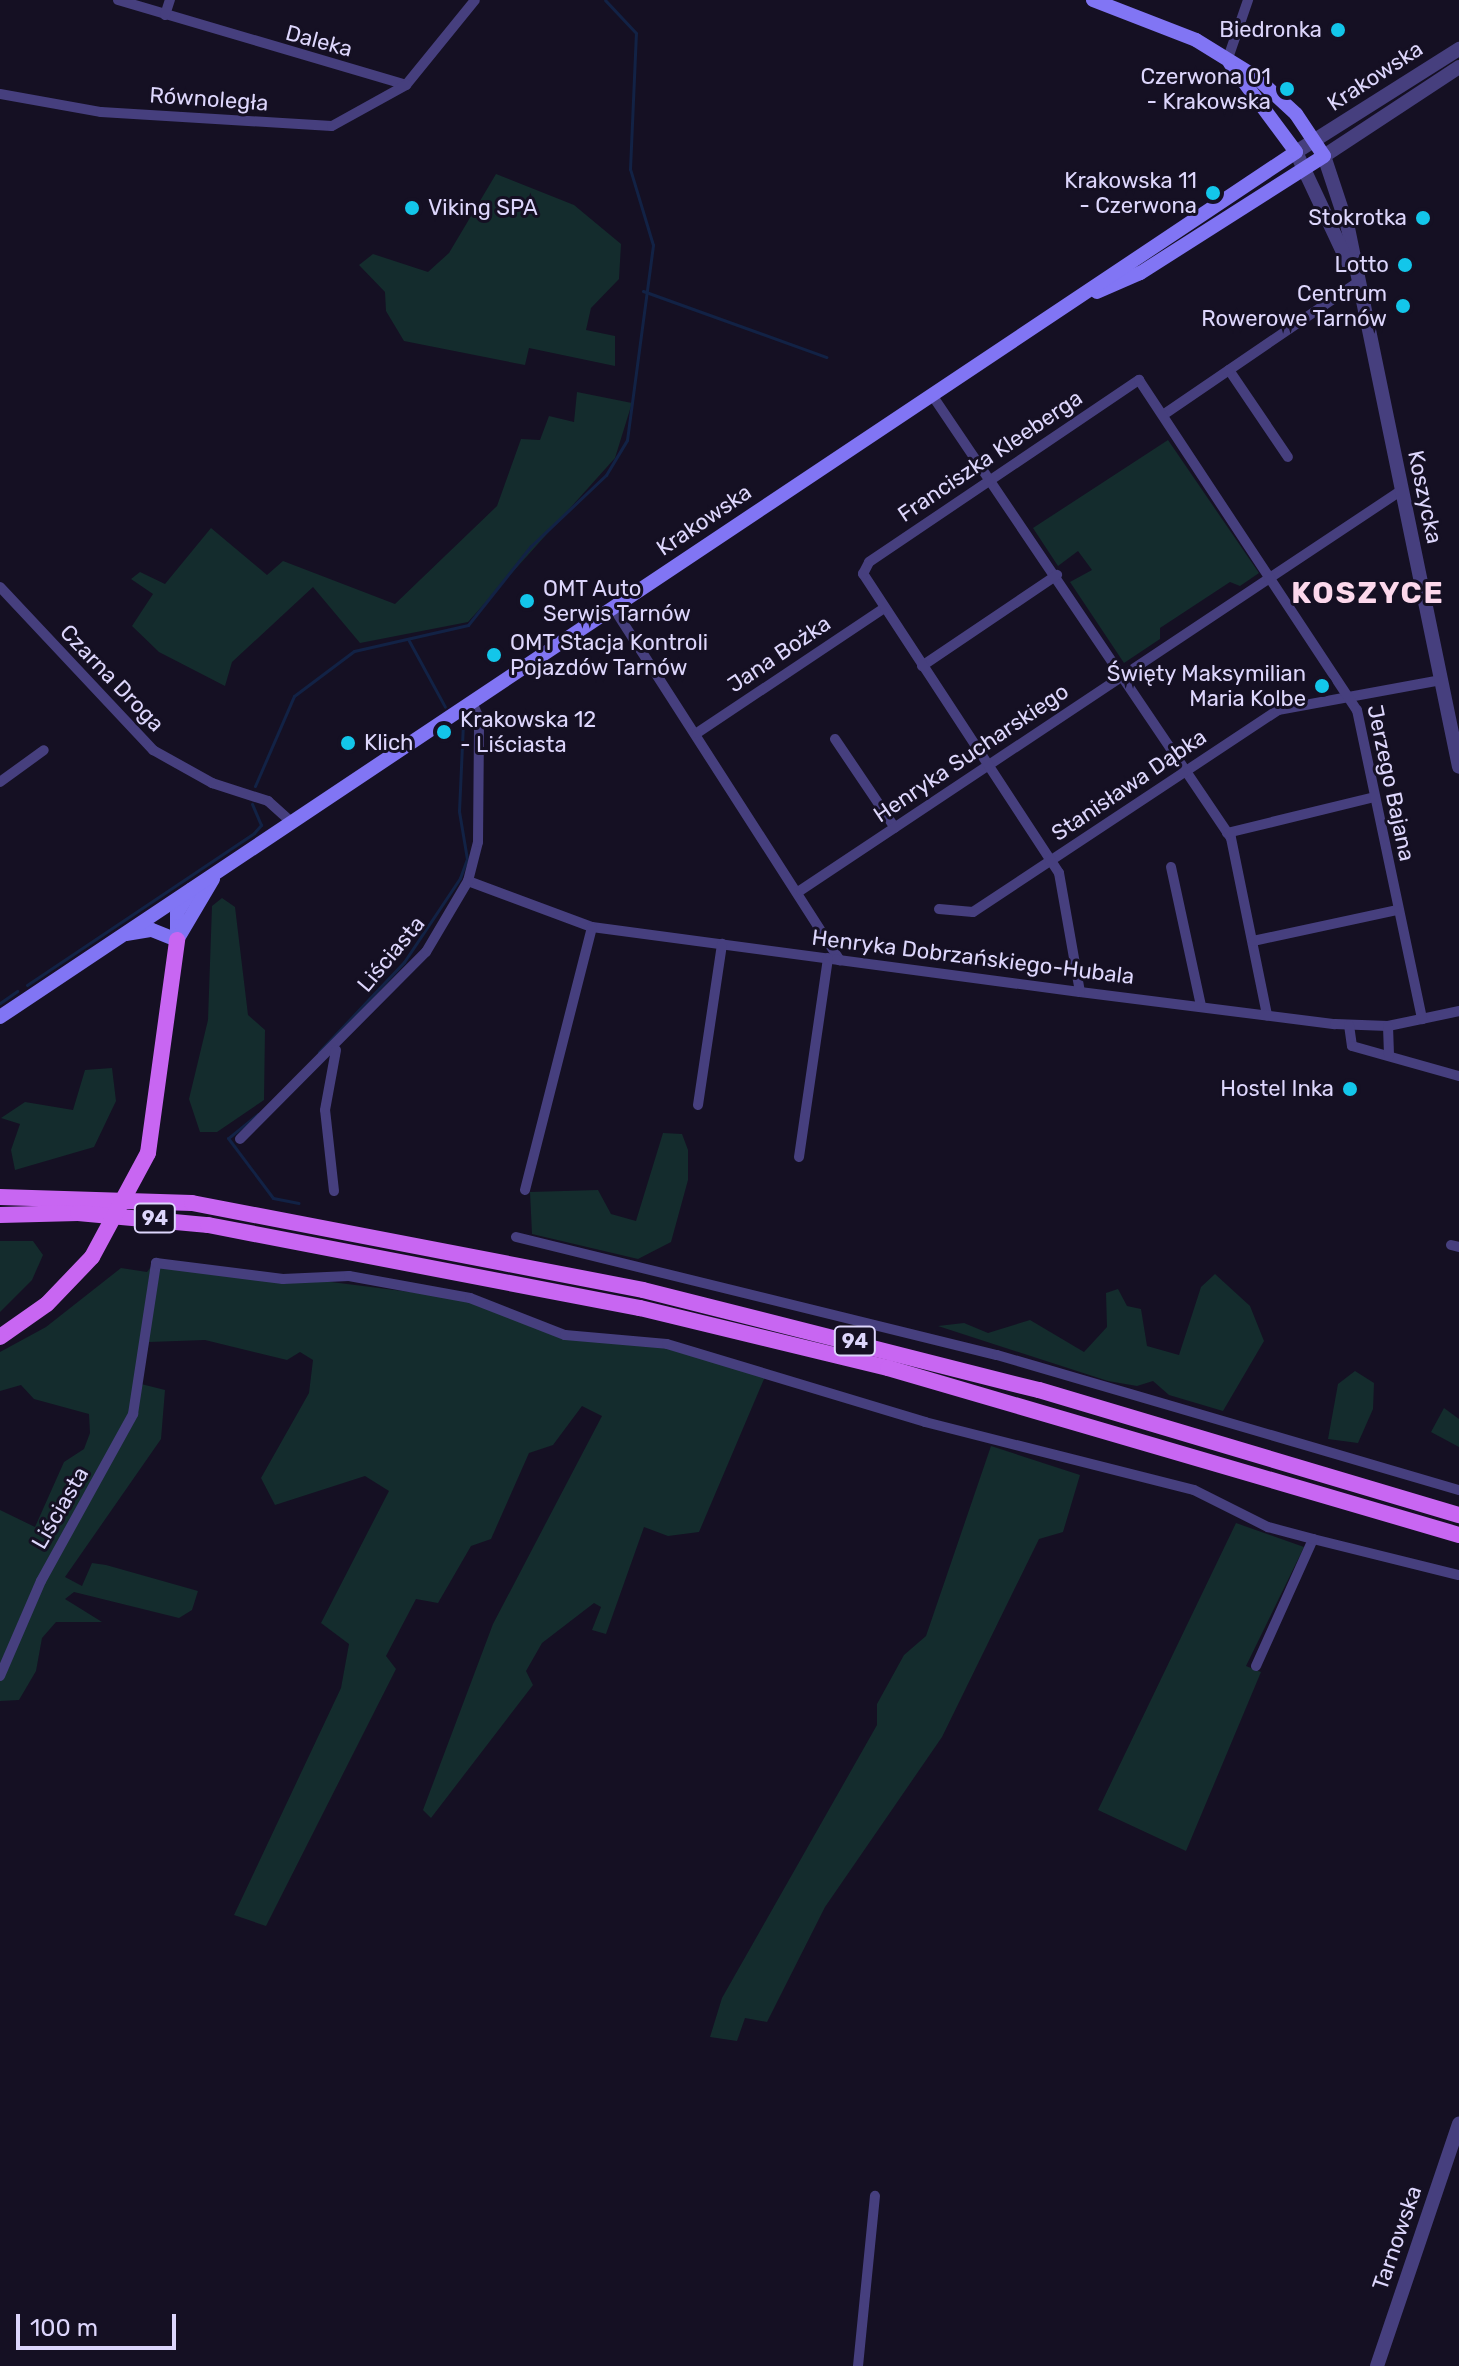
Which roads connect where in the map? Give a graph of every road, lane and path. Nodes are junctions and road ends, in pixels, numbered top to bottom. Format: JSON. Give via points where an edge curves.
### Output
{"nodes":[{"id":1,"x":118,"y":0,"type":"edge"},
{"id":2,"x":170,"y":0,"type":"edge"},
{"id":3,"x":475,"y":0,"type":"edge"},
{"id":4,"x":1093,"y":0,"type":"edge"},
{"id":5,"x":1248,"y":0,"type":"edge"},
{"id":6,"x":1123,"y":5,"type":"edge"},
{"id":7,"x":165,"y":15,"type":"junction"},
{"id":8,"x":1459,"y":49,"type":"edge"},
{"id":9,"x":1229,"y":62,"type":"junction"},
{"id":10,"x":1459,"y":67,"type":"edge"},
{"id":11,"x":406,"y":85,"type":"junction"},
{"id":12,"x":0,"y":94,"type":"edge"},
{"id":13,"x":1315,"y":141,"type":"junction"},
{"id":14,"x":1296,"y":152,"type":"junction"},
{"id":15,"x":1324,"y":156,"type":"junction"},
{"id":16,"x":1305,"y":168,"type":"junction"},
{"id":17,"x":1358,"y":282,"type":"junction"},
{"id":18,"x":1089,"y":295,"type":"junction"},
{"id":19,"x":1229,"y":370,"type":"junction"},
{"id":20,"x":932,"y":395,"type":"junction"},
{"id":21,"x":1163,"y":415,"type":"junction"},
{"id":22,"x":1288,"y":457,"type":"dead end"},
{"id":23,"x":991,"y":479,"type":"junction"},
{"id":24,"x":1402,"y":490,"type":"junction"},
{"id":25,"x":1057,"y":575,"type":"junction"},
{"id":26,"x":1270,"y":576,"type":"junction"},
{"id":27,"x":2,"y":595,"type":"edge"},
{"id":28,"x":613,"y":607,"type":"junction"},
{"id":29,"x":883,"y":609,"type":"junction"},
{"id":30,"x":922,"y":666,"type":"junction"},
{"id":31,"x":1122,"y":675,"type":"junction"},
{"id":32,"x":1441,"y":680,"type":"junction"},
{"id":33,"x":1352,"y":697,"type":"junction"},
{"id":34,"x":472,"y":702,"type":"junction"},
{"id":35,"x":697,"y":733,"type":"junction"},
{"id":36,"x":835,"y":739,"type":"dead end"},
{"id":37,"x":44,"y":750,"type":"dead end"},
{"id":38,"x":1459,"y":764,"type":"edge"},
{"id":39,"x":987,"y":765,"type":"junction"},
{"id":40,"x":1187,"y":769,"type":"junction"},
{"id":41,"x":0,"y":782,"type":"edge"},
{"id":42,"x":1375,"y":797,"type":"junction"},
{"id":43,"x":291,"y":822,"type":"junction"},
{"id":44,"x":895,"y":828,"type":"junction"},
{"id":45,"x":1227,"y":833,"type":"junction"},
{"id":46,"x":1052,"y":861,"type":"junction"},
{"id":47,"x":225,"y":866,"type":"junction"},
{"id":48,"x":1171,"y":867,"type":"dead end"},
{"id":49,"x":468,"y":881,"type":"junction"},
{"id":50,"x":195,"y":885,"type":"junction"},
{"id":51,"x":801,"y":890,"type":"junction"},
{"id":52,"x":939,"y":909,"type":"dead end"},
{"id":53,"x":1398,"y":910,"type":"junction"},
{"id":54,"x":135,"y":923,"type":"junction"},
{"id":55,"x":592,"y":927,"type":"junction"},
{"id":56,"x":122,"y":935,"type":"junction"},
{"id":57,"x":177,"y":940,"type":"junction"},
{"id":58,"x":1253,"y":941,"type":"junction"},
{"id":59,"x":722,"y":944,"type":"junction"},
{"id":60,"x":828,"y":958,"type":"junction"},
{"id":61,"x":840,"y":960,"type":"junction"},
{"id":62,"x":1080,"y":992,"type":"junction"},
{"id":63,"x":1201,"y":1006,"type":"junction"},
{"id":64,"x":1459,"y":1011,"type":"edge"},
{"id":65,"x":1267,"y":1015,"type":"junction"},
{"id":66,"x":0,"y":1017,"type":"edge"},
{"id":67,"x":1422,"y":1019,"type":"junction"},
{"id":68,"x":1349,"y":1025,"type":"junction"},
{"id":69,"x":1388,"y":1026,"type":"junction"},
{"id":70,"x":336,"y":1048,"type":"junction"},
{"id":71,"x":1389,"y":1055,"type":"junction"},
{"id":72,"x":1459,"y":1076,"type":"edge"},
{"id":73,"x":698,"y":1105,"type":"dead end"},
{"id":74,"x":240,"y":1139,"type":"dead end"},
{"id":75,"x":799,"y":1157,"type":"dead end"},
{"id":76,"x":525,"y":1190,"type":"dead end"},
{"id":77,"x":334,"y":1191,"type":"dead end"},
{"id":78,"x":0,"y":1197,"type":"edge"},
{"id":79,"x":0,"y":1215,"type":"edge"},
{"id":80,"x":516,"y":1237,"type":"dead end"},
{"id":81,"x":0,"y":1337,"type":"edge"},
{"id":82,"x":1459,"y":1490,"type":"edge"},
{"id":83,"x":1459,"y":1515,"type":"edge"},
{"id":84,"x":1459,"y":1535,"type":"edge"},
{"id":85,"x":1313,"y":1539,"type":"junction"},
{"id":86,"x":1459,"y":1575,"type":"edge"},
{"id":87,"x":1256,"y":1666,"type":"dead end"},
{"id":88,"x":0,"y":1676,"type":"edge"},
{"id":89,"x":1459,"y":2124,"type":"edge"},
{"id":90,"x":875,"y":2196,"type":"dead end"},
{"id":91,"x":858,"y":2366,"type":"edge"},
{"id":92,"x":1377,"y":2366,"type":"edge"}],
"edges":[{"from":1,"to":7,"type":"street","name":"Daleka"},
{"from":2,"to":7,"type":"street"},
{"from":3,"to":11,"type":"street"},
{"from":4,"to":6,"type":"main road"},
{"from":5,"to":9,"type":"street"},
{"from":6,"to":9,"type":"main road"},
{"from":7,"to":11,"type":"street","name":"Daleka"},
{"from":8,"to":13,"type":"street","name":"Krakowska"},
{"from":9,"to":13,"type":"main road","via":[[1280,98]]},
{"from":9,"to":14,"type":"main road"},
{"from":10,"to":15,"type":"street","name":"Krakowska"},
{"from":11,"to":12,"type":"street","name":"Równoległa","via":[[322,126],[101,112]]},
{"from":13,"to":14,"type":"street","name":"Krakowska"},
{"from":13,"to":15,"type":"main road","name":"Krakowska"},
{"from":14,"to":16,"type":"street"},
{"from":14,"to":18,"type":"main road","name":"Krakowska"},
{"from":15,"to":16,"type":"main road","name":"Krakowska"},
{"from":15,"to":17,"type":"street","name":"Koszycka"},
{"from":16,"to":17,"type":"street","name":"Koszycka"},
{"from":16,"to":18,"type":"main road","name":"Krakowska","via":[[1140,273]]},
{"from":17,"to":19,"type":"street"},
{"from":17,"to":24,"type":"street","name":"Koszycka"},
{"from":18,"to":20,"type":"main road","name":"Krakowska"},
{"from":19,"to":21,"type":"street"},
{"from":19,"to":22,"type":"street"},
{"from":20,"to":23,"type":"street"},
{"from":20,"to":28,"type":"main road","name":"Krakowska"},
{"from":21,"to":23,"type":"street","name":"Franciszka Kleeberga","via":[[1139,380]]},
{"from":21,"to":26,"type":"street","name":"Franciszka Kleeberga"},
{"from":23,"to":25,"type":"street"},
{"from":23,"to":29,"type":"street","name":"Franciszka Kleeberga","via":[[865,566]]},
{"from":24,"to":26,"type":"street","name":"Henryka Sucharskiego"},
{"from":24,"to":32,"type":"street","name":"Koszycka"},
{"from":25,"to":30,"type":"street"},
{"from":25,"to":31,"type":"street"},
{"from":26,"to":31,"type":"street","name":"Henryka Sucharskiego"},
{"from":26,"to":33,"type":"street","name":"Jerzego Bajana"},
{"from":27,"to":43,"type":"street","name":"Czarna Droga","via":[[153,750],[212,783],[268,801]]},
{"from":28,"to":34,"type":"main road","name":"Krakowska"},
{"from":28,"to":35,"type":"street"},
{"from":29,"to":30,"type":"street","name":"Franciszka Kleeberga"},
{"from":29,"to":35,"type":"street","name":"Jana Bożka"},
{"from":30,"to":39,"type":"street","name":"Franciszka Kleeberga"},
{"from":31,"to":39,"type":"street","name":"Henryka Sucharskiego"},
{"from":31,"to":40,"type":"street"},
{"from":32,"to":33,"type":"street","name":"Stanisława Dąbka"},
{"from":32,"to":38,"type":"street","name":"Koszycka"},
{"from":33,"to":40,"type":"street","name":"Stanisława Dąbka","via":[[1278,710]]},
{"from":33,"to":42,"type":"street","name":"Jerzego Bajana"},
{"from":34,"to":43,"type":"main road","name":"Krakowska"},
{"from":34,"to":49,"type":"street","name":"Liściasta","via":[[479,718],[478,842]]},
{"from":35,"to":51,"type":"street"},
{"from":36,"to":44,"type":"street"},
{"from":37,"to":41,"type":"street"},
{"from":39,"to":44,"type":"street","name":"Henryka Sucharskiego"},
{"from":39,"to":46,"type":"street","name":"Franciszka Kleeberga"},
{"from":40,"to":45,"type":"street"},
{"from":40,"to":46,"type":"street","name":"Stanisława Dąbka"},
{"from":42,"to":45,"type":"street"},
{"from":42,"to":53,"type":"street","name":"Jerzego Bajana"},
{"from":43,"to":47,"type":"main road","name":"Krakowska"},
{"from":44,"to":51,"type":"street","name":"Henryka Sucharskiego"},
{"from":45,"to":58,"type":"street"},
{"from":46,"to":52,"type":"street","name":"Stanisława Dąbka","via":[[973,912]]},
{"from":46,"to":62,"type":"street"},
{"from":47,"to":50,"type":"main road","name":"Krakowska"},
{"from":47,"to":57,"type":"main road","name":"Krakowska","via":[[195,901]]},
{"from":48,"to":63,"type":"street"},
{"from":49,"to":55,"type":"street","name":"Henryka Dobrzańskiego-Hubala"},
{"from":49,"to":70,"type":"street","name":"Liściasta","via":[[426,952]]},
{"from":50,"to":54,"type":"main road","name":"Krakowska"},
{"from":50,"to":57,"type":"main road","via":[[177,913]]},
{"from":51,"to":61,"type":"street"},
{"from":53,"to":58,"type":"street"},
{"from":53,"to":67,"type":"street","name":"Jerzego Bajana"},
{"from":54,"to":56,"type":"main road","name":"Krakowska"},
{"from":54,"to":57,"type":"main road","via":[[161,923]]},
{"from":55,"to":59,"type":"street","name":"Henryka Dobrzańskiego-Hubala"},
{"from":55,"to":76,"type":"street"},
{"from":56,"to":57,"type":"main road","via":[[152,930]]},
{"from":56,"to":66,"type":"main road","name":"Krakowska"},
{"from":57,"to":81,"type":"main road","bridge":true,"via":[[148,1153],[124,1210],[92,1257],[47,1304]]},
{"from":58,"to":65,"type":"street"},
{"from":59,"to":60,"type":"street","name":"Henryka Dobrzańskiego-Hubala"},
{"from":59,"to":73,"type":"street"},
{"from":60,"to":61,"type":"street","name":"Henryka Dobrzańskiego-Hubala"},
{"from":60,"to":75,"type":"street"},
{"from":61,"to":62,"type":"street","name":"Henryka Dobrzańskiego-Hubala"},
{"from":62,"to":63,"type":"street","name":"Henryka Dobrzańskiego-Hubala"},
{"from":63,"to":65,"type":"street","name":"Henryka Dobrzańskiego-Hubala"},
{"from":64,"to":67,"type":"street","name":"Henryka Dobrzańskiego-Hubala"},
{"from":65,"to":68,"type":"street","name":"Henryka Dobrzańskiego-Hubala"},
{"from":67,"to":69,"type":"street","name":"Henryka Dobrzańskiego-Hubala"},
{"from":68,"to":69,"type":"street","name":"Henryka Dobrzańskiego-Hubala"},
{"from":68,"to":71,"type":"street","via":[[1352,1046]]},
{"from":69,"to":71,"type":"street"},
{"from":70,"to":74,"type":"street","name":"Liściasta"},
{"from":70,"to":77,"type":"street","via":[[325,1110]]},
{"from":71,"to":72,"type":"street"},
{"from":78,"to":83,"type":"main road","number":"94","via":[[192,1203],[643,1290],[1009,1382]]},
{"from":79,"to":84,"type":"main road","number":"94","via":[[78,1213],[208,1225],[640,1308],[888,1368]]},
{"from":80,"to":82,"type":"street","via":[[997,1355]]},
{"from":85,"to":86,"type":"street"},
{"from":85,"to":87,"type":"street"},
{"from":85,"to":88,"type":"street","name":"Liściasta","via":[[1268,1527],[1194,1490],[925,1422],[667,1344],[565,1335],[470,1298],[349,1276],[283,1279],[156,1263],[133,1414],[41,1581]]},
{"from":89,"to":92,"type":"street","name":"Tarnowska"},
{"from":90,"to":91,"type":"street"}]}
